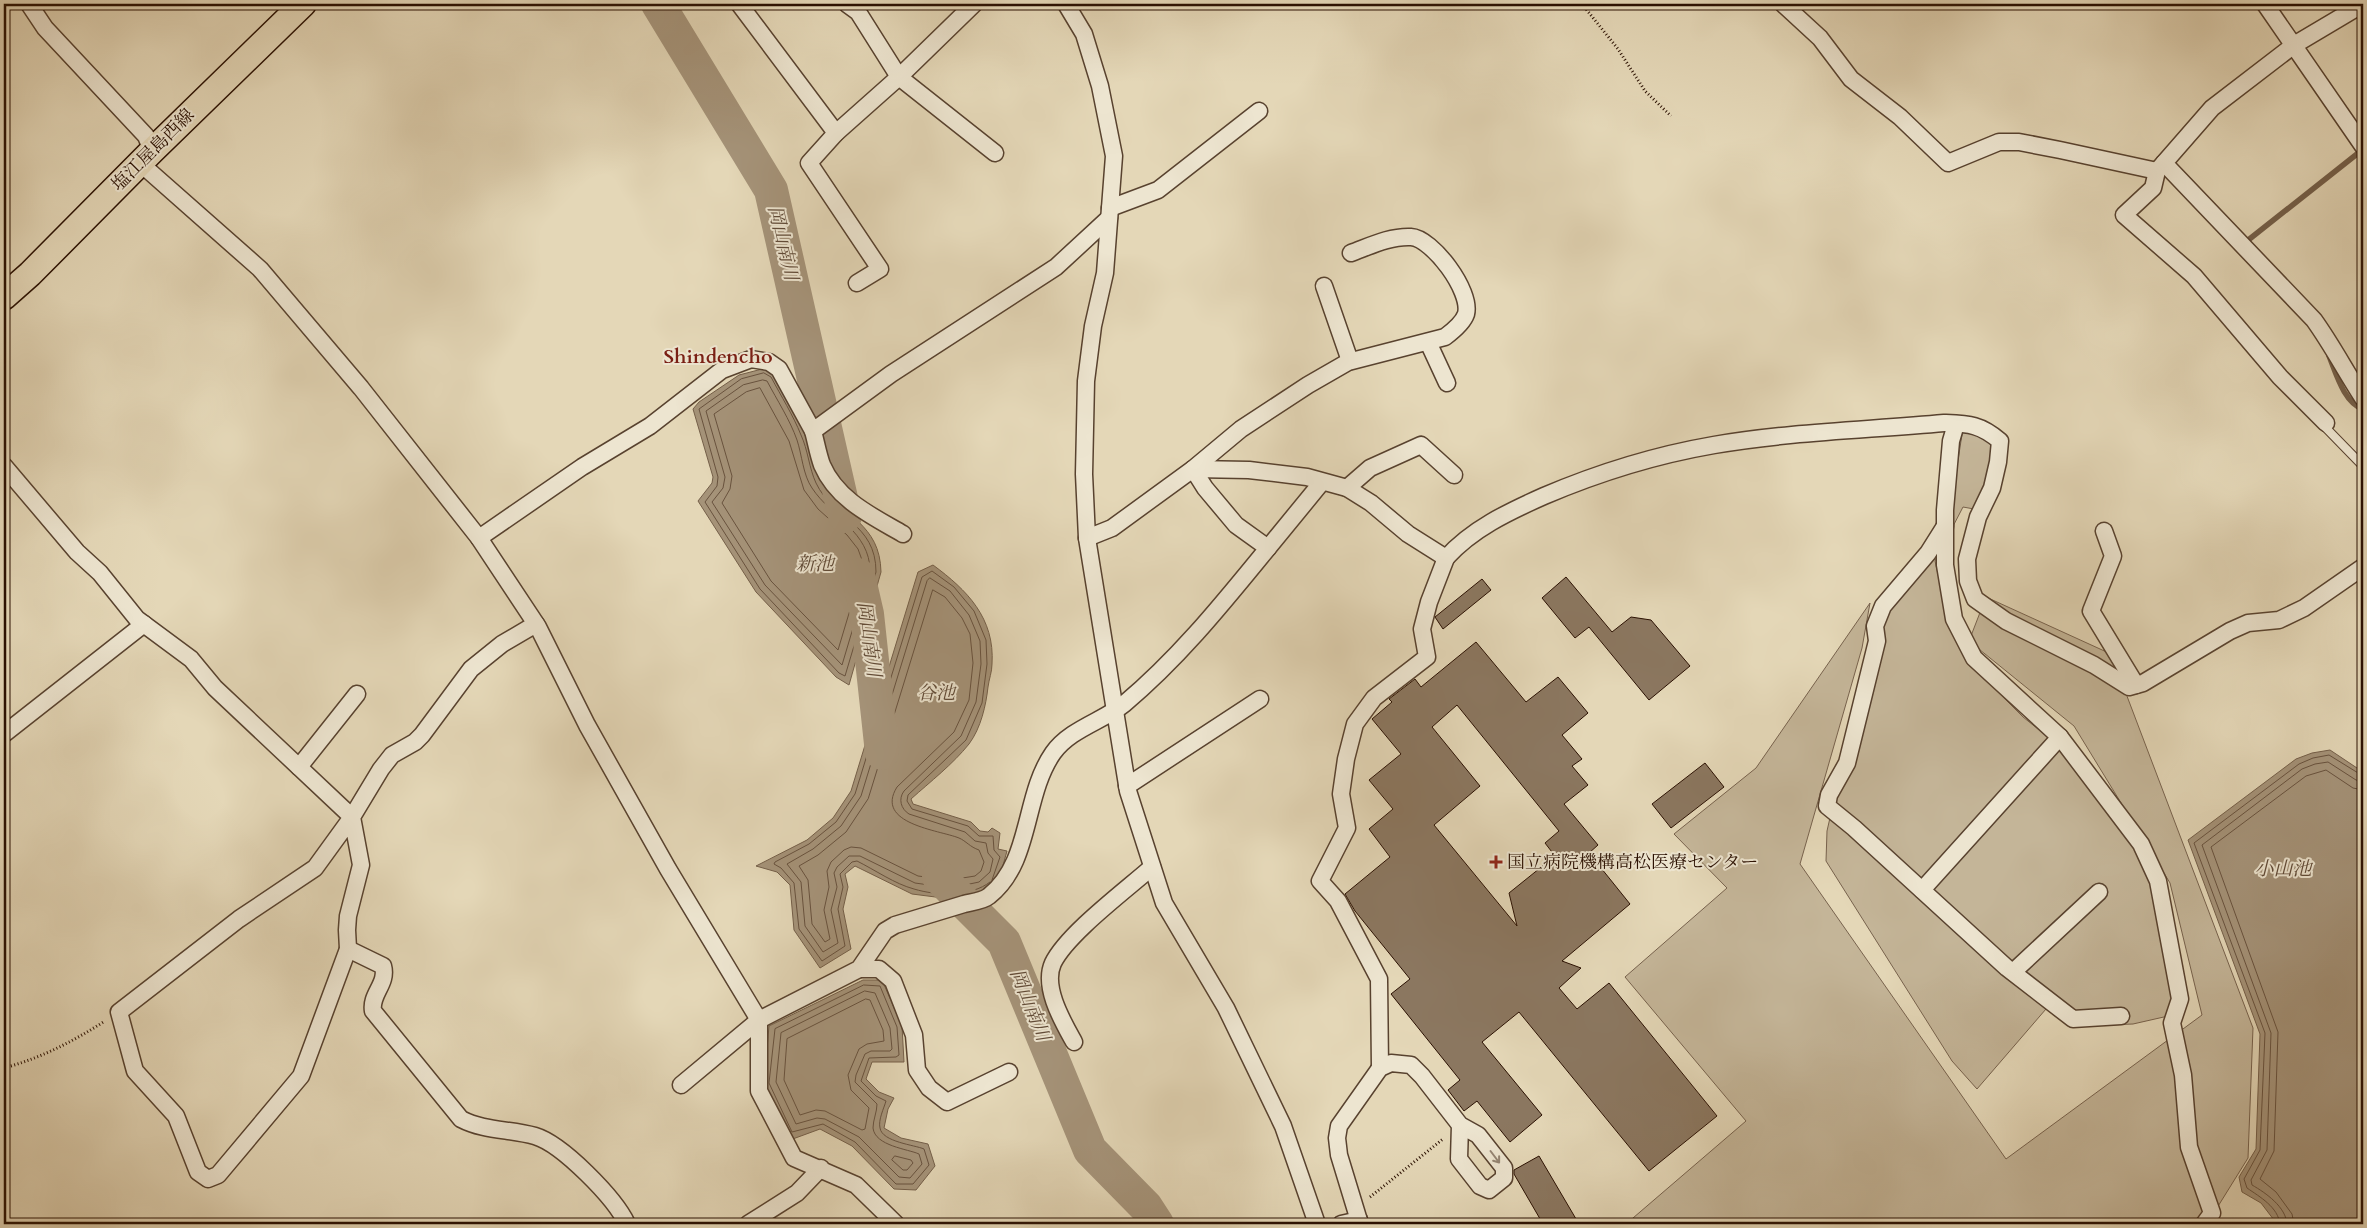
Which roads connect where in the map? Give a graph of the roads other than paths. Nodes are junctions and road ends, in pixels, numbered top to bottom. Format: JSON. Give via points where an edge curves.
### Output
{"nodes":[{"id":1,"x":29,"y":4,"type":"edge"},
{"id":2,"x":303,"y":4,"type":"edge"},
{"id":3,"x":741,"y":4,"type":"edge"},
{"id":4,"x":974,"y":4,"type":"edge"},
{"id":5,"x":1066,"y":4,"type":"edge"},
{"id":6,"x":1783,"y":4,"type":"edge"},
{"id":7,"x":2265,"y":4,"type":"edge"},
{"id":8,"x":2363,"y":4,"type":"edge"},
{"id":9,"x":857,"y":6,"type":"edge"},
{"id":10,"x":2294,"y":45,"type":"junction"},
{"id":11,"x":899,"y":77,"type":"junction"},
{"id":12,"x":1258,"y":112,"type":"dead end"},
{"id":13,"x":836,"y":133,"type":"junction"},
{"id":14,"x":2363,"y":146,"type":"edge"},
{"id":15,"x":994,"y":153,"type":"dead end"},
{"id":16,"x":146,"y":157,"type":"junction"},
{"id":17,"x":2160,"y":167,"type":"junction"},
{"id":18,"x":1110,"y":213,"type":"junction"},
{"id":19,"x":1351,"y":253,"type":"dead end"},
{"id":20,"x":857,"y":283,"type":"dead end"},
{"id":21,"x":1324,"y":286,"type":"dead end"},
{"id":22,"x":4,"y":297,"type":"edge"},
{"id":23,"x":1428,"y":342,"type":"junction"},
{"id":24,"x":1350,"y":361,"type":"junction"},
{"id":25,"x":1447,"y":383,"type":"dead end"},
{"id":26,"x":2363,"y":398,"type":"edge"},
{"id":27,"x":2326,"y":422,"type":"joint"},
{"id":28,"x":1956,"y":424,"type":"junction"},
{"id":29,"x":813,"y":431,"type":"junction"},
{"id":30,"x":4,"y":466,"type":"edge"},
{"id":31,"x":2363,"y":466,"type":"edge"},
{"id":32,"x":1193,"y":469,"type":"junction"},
{"id":33,"x":1454,"y":475,"type":"dead end"},
{"id":34,"x":1322,"y":482,"type":"junction"},
{"id":35,"x":1347,"y":488,"type":"junction"},
{"id":36,"x":1945,"y":526,"type":"junction"},
{"id":37,"x":2104,"y":531,"type":"dead end"},
{"id":38,"x":903,"y":534,"type":"dead end"},
{"id":39,"x":479,"y":538,"type":"junction"},
{"id":40,"x":1087,"y":538,"type":"junction"},
{"id":41,"x":1268,"y":548,"type":"junction"},
{"id":42,"x":1446,"y":558,"type":"junction"},
{"id":43,"x":2363,"y":566,"type":"edge"},
{"id":44,"x":144,"y":624,"type":"junction"},
{"id":45,"x":536,"y":624,"type":"junction"},
{"id":46,"x":2136,"y":685,"type":"junction"},
{"id":47,"x":357,"y":694,"type":"dead end"},
{"id":48,"x":1260,"y":699,"type":"dead end"},
{"id":49,"x":1114,"y":710,"type":"junction"},
{"id":50,"x":4,"y":734,"type":"edge"},
{"id":51,"x":2060,"y":737,"type":"junction"},
{"id":52,"x":300,"y":767,"type":"junction"},
{"id":53,"x":1127,"y":786,"type":"junction"},
{"id":54,"x":352,"y":817,"type":"junction"},
{"id":55,"x":1152,"y":868,"type":"junction"},
{"id":56,"x":1922,"y":890,"type":"junction"},
{"id":57,"x":2098,"y":892,"type":"dead end"},
{"id":58,"x":348,"y":949,"type":"junction"},
{"id":59,"x":859,"y":969,"type":"junction"},
{"id":60,"x":2013,"y":972,"type":"junction"},
{"id":61,"x":2121,"y":1016,"type":"dead end"},
{"id":62,"x":759,"y":1020,"type":"junction"},
{"id":63,"x":1074,"y":1042,"type":"dead end"},
{"id":64,"x":1380,"y":1068,"type":"junction"},
{"id":65,"x":1008,"y":1072,"type":"dead end"},
{"id":66,"x":681,"y":1085,"type":"dead end"},
{"id":67,"x":1460,"y":1125,"type":"road end"},
{"id":68,"x":821,"y":1168,"type":"junction"},
{"id":69,"x":1358,"y":1218,"type":"edge"},
{"id":70,"x":627,"y":1224,"type":"edge"},
{"id":71,"x":748,"y":1224,"type":"edge"},
{"id":72,"x":896,"y":1224,"type":"edge"},
{"id":73,"x":1316,"y":1224,"type":"edge"},
{"id":74,"x":1341,"y":1224,"type":"edge"},
{"id":75,"x":2204,"y":1224,"type":"edge"}],
"edges":[{"from":1,"to":16,"type":"street","via":[[45,28],[146,136]]},
{"from":2,"to":16,"type":"main road","name":"塩江屋島西線"},
{"from":3,"to":13,"type":"street"},
{"from":4,"to":11,"type":"street"},
{"from":5,"to":18,"type":"street","via":[[1084,34],[1100,86],[1114,156]]},
{"from":6,"to":17,"type":"street","via":[[1820,38],[1851,79],[1900,117],[1948,163],[2000,142],[2018,142]]},
{"from":7,"to":10,"type":"street"},
{"from":8,"to":10,"type":"street"},
{"from":9,"to":11,"type":"street"},
{"from":10,"to":14,"type":"street"},
{"from":10,"to":17,"type":"street","via":[[2212,108]]},
{"from":11,"to":13,"type":"street"},
{"from":11,"to":15,"type":"street"},
{"from":12,"to":18,"type":"street","via":[[1158,190]]},
{"from":13,"to":20,"type":"street","via":[[809,163],[880,269]]},
{"from":16,"to":22,"type":"main road","name":"塩江屋島西線"},
{"from":16,"to":39,"type":"street","via":[[260,269],[367,396]]},
{"from":17,"to":26,"type":"street","via":[[2314,320]]},
{"from":17,"to":27,"type":"street","via":[[2153,188],[2124,215],[2194,276],[2280,377]]},
{"from":18,"to":29,"type":"street","via":[[1056,267],[891,374]]},
{"from":18,"to":40,"type":"street","via":[[1105,273],[1093,326],[1086,382],[1084,474]]},
{"from":19,"to":23,"type":"street","via":[[1382,241],[1411,237],[1425,241],[1456,278],[1465,297],[1466,313],[1456,329],[1445,337]]},
{"from":21,"to":24,"type":"street"},
{"from":23,"to":24,"type":"street"},
{"from":23,"to":25,"type":"street"},
{"from":24,"to":32,"type":"street","via":[[1241,429]]},
{"from":27,"to":31,"type":"lane","via":[[2326,428]]},
{"from":28,"to":36,"type":"street"},
{"from":28,"to":42,"type":"street","via":[[1733,443],[1650,459],[1576,483],[1513,510],[1462,540]]},
{"from":28,"to":46,"type":"street","via":[[1986,429],[2000,441],[1992,488],[1978,517],[1967,559],[1968,580],[1975,599],[2006,621],[2094,665],[2129,687]]},
{"from":29,"to":38,"type":"street","via":[[822,464],[830,479],[853,505]]},
{"from":29,"to":39,"type":"street","via":[[779,369],[769,362],[751,359],[722,370],[650,426],[582,467]]},
{"from":30,"to":44,"type":"street"},
{"from":32,"to":34,"type":"street","via":[[1249,470],[1307,477]]},
{"from":32,"to":40,"type":"street","via":[[1112,528]]},
{"from":32,"to":41,"type":"street","via":[[1236,525]]},
{"from":33,"to":35,"type":"street","via":[[1420,445],[1370,468]]},
{"from":34,"to":35,"type":"street"},
{"from":34,"to":41,"type":"street"},
{"from":35,"to":42,"type":"street"},
{"from":36,"to":51,"type":"street","via":[[1945,564],[1954,619],[1974,658]]},
{"from":36,"to":56,"type":"street","via":[[1928,553],[1883,606],[1875,626],[1877,641],[1847,763],[1826,806]]},
{"from":37,"to":46,"type":"street","via":[[2113,556],[2091,611]]},
{"from":39,"to":45,"type":"street"},
{"from":40,"to":49,"type":"street"},
{"from":41,"to":49,"type":"street","via":[[1170,662]]},
{"from":42,"to":64,"type":"street","via":[[1422,629],[1427,657],[1374,698],[1355,724],[1341,794],[1347,828],[1320,881],[1338,901],[1378,979]]},
{"from":43,"to":46,"type":"street","via":[[2304,608],[2279,620],[2248,623],[2230,631]]},
{"from":44,"to":50,"type":"street"},
{"from":44,"to":52,"type":"street","via":[[191,659],[215,688]]},
{"from":45,"to":54,"type":"street","via":[[502,644],[471,670],[422,735],[392,755]]},
{"from":45,"to":62,"type":"street","via":[[587,725],[668,869]]},
{"from":47,"to":52,"type":"street"},
{"from":48,"to":53,"type":"street"},
{"from":49,"to":53,"type":"street"},
{"from":49,"to":59,"type":"street","via":[[1073,735],[1054,752],[1042,775],[1019,850],[1004,882],[988,898],[895,925],[885,931]]},
{"from":51,"to":56,"type":"street"},
{"from":51,"to":75,"type":"street","via":[[2141,844],[2158,881],[2180,999],[2172,1023],[2182,1075],[2189,1148],[2212,1213]]},
{"from":52,"to":54,"type":"street"},
{"from":53,"to":55,"type":"street"},
{"from":54,"to":58,"type":"street","via":[[360,864],[346,930]]},
{"from":54,"to":58,"type":"street","via":[[315,868],[239,919],[119,1012],[135,1071],[176,1116],[198,1172],[208,1179],[218,1175],[301,1076]]},
{"from":55,"to":63,"type":"street","via":[[1070,940],[1053,964],[1056,1011]]},
{"from":55,"to":73,"type":"street","via":[[1164,903],[1226,1008],[1283,1126]]},
{"from":56,"to":60,"type":"street"},
{"from":57,"to":60,"type":"street"},
{"from":58,"to":70,"type":"street","via":[[383,966],[383,983],[372,1002],[373,1011],[461,1119],[472,1125],[535,1136],[561,1150],[604,1192]]},
{"from":59,"to":62,"type":"street"},
{"from":59,"to":65,"type":"street","via":[[879,969],[893,982],[914,1035],[917,1070],[929,1088],[947,1102]]},
{"from":60,"to":61,"type":"street","via":[[2073,1019]]},
{"from":62,"to":66,"type":"street"},
{"from":62,"to":68,"type":"street","via":[[760,1091],[794,1158]]},
{"from":64,"to":67,"type":"street","via":[[1391,1063],[1411,1065]]},
{"from":64,"to":69,"type":"street","via":[[1339,1126],[1337,1138]]},
{"from":68,"to":71,"type":"street","via":[[797,1193]]},
{"from":68,"to":72,"type":"street","via":[[856,1185]]},
{"from":69,"to":74,"type":"street"}]}
